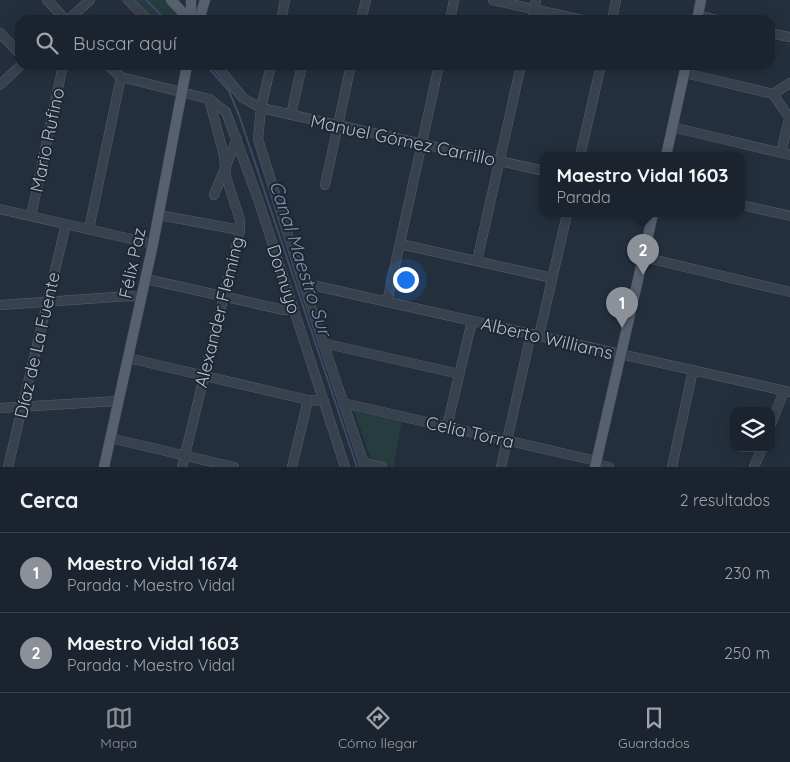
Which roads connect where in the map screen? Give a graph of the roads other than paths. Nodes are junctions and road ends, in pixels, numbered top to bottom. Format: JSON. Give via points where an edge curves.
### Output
{"nodes":[{"id":1,"x":47,"y":0,"type":"edge"},
{"id":2,"x":90,"y":0,"type":"edge"},
{"id":3,"x":128,"y":0,"type":"edge"},
{"id":4,"x":172,"y":0,"type":"edge"},
{"id":5,"x":180,"y":0,"type":"edge"},
{"id":6,"x":205,"y":0,"type":"edge"},
{"id":7,"x":286,"y":0,"type":"edge"},
{"id":8,"x":366,"y":0,"type":"edge"},
{"id":9,"x":454,"y":0,"type":"edge"},
{"id":10,"x":493,"y":0,"type":"edge"},
{"id":11,"x":616,"y":0,"type":"edge"},
{"id":12,"x":701,"y":0,"type":"edge"},
{"id":13,"x":190,"y":2,"type":"edge"},
{"id":14,"x":535,"y":5,"type":"edge"},
{"id":15,"x":62,"y":15,"type":"edge"},
{"id":16,"x":73,"y":15,"type":"edge"},
{"id":17,"x":143,"y":15,"type":"edge"},
{"id":18,"x":185,"y":15,"type":"edge"},
{"id":19,"x":193,"y":15,"type":"edge"},
{"id":20,"x":196,"y":15,"type":"edge"},
{"id":21,"x":282,"y":15,"type":"edge"},
{"id":22,"x":362,"y":15,"type":"edge"},
{"id":23,"x":451,"y":15,"type":"edge"},
{"id":24,"x":566,"y":15,"type":"edge"},
{"id":25,"x":613,"y":15,"type":"edge"},
{"id":26,"x":698,"y":15,"type":"edge"},
{"id":27,"x":0,"y":33,"type":"edge"},
{"id":28,"x":775,"y":34,"type":"edge"},
{"id":29,"x":790,"y":37,"type":"edge"},
{"id":30,"x":15,"y":49,"type":"edge"},
{"id":31,"x":16,"y":70,"type":"edge"},
{"id":32,"x":62,"y":70,"type":"edge"},
{"id":33,"x":113,"y":70,"type":"edge"},
{"id":34,"x":186,"y":70,"type":"edge"},
{"id":35,"x":220,"y":70,"type":"edge"},
{"id":36,"x":270,"y":70,"type":"edge"},
{"id":37,"x":301,"y":70,"type":"edge"},
{"id":38,"x":350,"y":70,"type":"edge"},
{"id":39,"x":439,"y":70,"type":"edge"},
{"id":40,"x":521,"y":70,"type":"edge"},
{"id":41,"x":600,"y":70,"type":"edge"},
{"id":42,"x":686,"y":70,"type":"edge"},
{"id":43,"x":689,"y":70,"type":"edge"},
{"id":44,"x":120,"y":77,"type":"junction"},
{"id":45,"x":790,"y":83,"type":"edge"},
{"id":46,"x":0,"y":85,"type":"edge"},
{"id":47,"x":182,"y":93,"type":"junction"},
{"id":48,"x":773,"y":94,"type":"junction"},
{"id":49,"x":209,"y":99,"type":"junction"},
{"id":50,"x":261,"y":108,"type":"junction"},
{"id":51,"x":291,"y":115,"type":"junction"},
{"id":52,"x":790,"y":119,"type":"edge"},
{"id":53,"x":338,"y":126,"type":"junction"},
{"id":54,"x":672,"y":127,"type":"junction"},
{"id":55,"x":237,"y":138,"type":"junction"},
{"id":56,"x":422,"y":144,"type":"junction"},
{"id":57,"x":581,"y":152,"type":"edge"},
{"id":58,"x":667,"y":152,"type":"edge"},
{"id":59,"x":786,"y":154,"type":"edge"},
{"id":60,"x":500,"y":162,"type":"junction"},
{"id":61,"x":225,"y":167,"type":"junction"},
{"id":62,"x":540,"y":170,"type":"edge"},
{"id":63,"x":325,"y":185,"type":"dead end"},
{"id":64,"x":214,"y":194,"type":"dead end"},
{"id":65,"x":745,"y":206,"type":"edge"},
{"id":66,"x":0,"y":209,"type":"edge"},
{"id":67,"x":159,"y":215,"type":"junction"},
{"id":68,"x":31,"y":216,"type":"junction"},
{"id":69,"x":790,"y":216,"type":"edge"},
{"id":70,"x":566,"y":217,"type":"edge"},
{"id":71,"x":652,"y":217,"type":"edge"},
{"id":72,"x":66,"y":224,"type":"junction"},
{"id":73,"x":89,"y":229,"type":"junction"},
{"id":74,"x":240,"y":230,"type":"junction"},
{"id":75,"x":153,"y":244,"type":"junction"},
{"id":76,"x":400,"y":244,"type":"junction"},
{"id":77,"x":643,"y":257,"type":"junction"},
{"id":78,"x":477,"y":261,"type":"junction"},
{"id":79,"x":552,"y":278,"type":"junction"},
{"id":80,"x":146,"y":279,"type":"junction"},
{"id":81,"x":303,"y":283,"type":"junction"},
{"id":82,"x":790,"y":292,"type":"edge"},
{"id":83,"x":223,"y":296,"type":"junction"},
{"id":84,"x":141,"y":298,"type":"junction"},
{"id":85,"x":48,"y":302,"type":"junction"},
{"id":86,"x":387,"y":302,"type":"junction"},
{"id":87,"x":0,"y":305,"type":"edge"},
{"id":88,"x":294,"y":309,"type":"junction"},
{"id":89,"x":472,"y":321,"type":"junction"},
{"id":90,"x":535,"y":335,"type":"junction"},
{"id":91,"x":323,"y":343,"type":"junction"},
{"id":92,"x":620,"y":354,"type":"junction"},
{"id":93,"x":128,"y":358,"type":"junction"},
{"id":94,"x":693,"y":370,"type":"junction"},
{"id":95,"x":459,"y":374,"type":"junction"},
{"id":96,"x":204,"y":375,"type":"junction"},
{"id":97,"x":787,"y":391,"type":"edge"},
{"id":98,"x":308,"y":400,"type":"junction"},
{"id":99,"x":118,"y":401,"type":"junction"},
{"id":100,"x":324,"y":401,"type":"junction"},
{"id":101,"x":343,"y":403,"type":"junction"},
{"id":102,"x":22,"y":407,"type":"junction"},
{"id":103,"x":0,"y":408,"type":"edge"},
{"id":104,"x":775,"y":416,"type":"edge"},
{"id":105,"x":447,"y":426,"type":"junction"},
{"id":106,"x":110,"y":438,"type":"junction"},
{"id":107,"x":507,"y":440,"type":"junction"},
{"id":108,"x":760,"y":452,"type":"edge"},
{"id":109,"x":184,"y":456,"type":"junction"},
{"id":110,"x":596,"y":464,"type":"edge"},
{"id":111,"x":364,"y":465,"type":"edge"},
{"id":112,"x":8,"y":467,"type":"edge"},
{"id":113,"x":104,"y":467,"type":"edge"},
{"id":114,"x":182,"y":467,"type":"edge"},
{"id":115,"x":234,"y":467,"type":"edge"},
{"id":116,"x":292,"y":467,"type":"edge"},
{"id":117,"x":345,"y":467,"type":"edge"},
{"id":118,"x":382,"y":467,"type":"edge"},
{"id":119,"x":500,"y":467,"type":"edge"},
{"id":120,"x":609,"y":467,"type":"edge"},
{"id":121,"x":672,"y":467,"type":"edge"},
{"id":122,"x":754,"y":467,"type":"edge"}],
"edges":[{"from":1,"to":15,"type":"street"},
{"from":2,"to":16,"type":"street"},
{"from":3,"to":17,"type":"street"},
{"from":4,"to":18,"type":"main road"},
{"from":5,"to":13,"type":"main road"},
{"from":6,"to":20,"type":"main road"},
{"from":7,"to":21,"type":"street"},
{"from":8,"to":22,"type":"street"},
{"from":9,"to":23,"type":"street"},
{"from":10,"to":14,"type":"street"},
{"from":11,"to":25,"type":"street"},
{"from":12,"to":26,"type":"main road"},
{"from":13,"to":19,"type":"main road"},
{"from":14,"to":24,"type":"street"},
{"from":27,"to":30,"type":"street"},
{"from":28,"to":29,"type":"street"},
{"from":31,"to":46,"type":"street"},
{"from":32,"to":68,"type":"street","name":"Mario Rufino"},
{"from":33,"to":44,"type":"street"},
{"from":34,"to":47,"type":"main road","name":"Félix Paz"},
{"from":35,"to":50,"type":"street","name":"Manuel Gómez Carrillo","via":[[243,98]]},
{"from":36,"to":50,"type":"street","name":"Domuyo"},
{"from":37,"to":51,"type":"street"},
{"from":38,"to":53,"type":"street"},
{"from":39,"to":56,"type":"street"},
{"from":40,"to":60,"type":"street"},
{"from":41,"to":57,"type":"street"},
{"from":42,"to":54,"type":"main road"},
{"from":43,"to":48,"type":"street"},
{"from":44,"to":47,"type":"street"},
{"from":44,"to":73,"type":"street"},
{"from":45,"to":48,"type":"street"},
{"from":47,"to":49,"type":"street"},
{"from":47,"to":67,"type":"main road","name":"Félix Paz"},
{"from":48,"to":52,"type":"street"},
{"from":49,"to":55,"type":"street","name":"Domuyo","via":[[226,112]]},
{"from":49,"to":61,"type":"street","name":"Alexander Fleming"},
{"from":50,"to":51,"type":"street","name":"Manuel Gómez Carrillo"},
{"from":50,"to":81,"type":"street","name":"Domuyo","via":[[258,139]]},
{"from":51,"to":53,"type":"street","name":"Manuel Gómez Carrillo"},
{"from":52,"to":59,"type":"street"},
{"from":53,"to":56,"type":"street","name":"Manuel Gómez Carrillo"},
{"from":53,"to":63,"type":"street"},
{"from":54,"to":58,"type":"main road"},
{"from":54,"to":59,"type":"street"},
{"from":55,"to":61,"type":"street"},
{"from":55,"to":88,"type":"street","name":"Domuyo"},
{"from":56,"to":60,"type":"street","name":"Manuel Gómez Carrillo"},
{"from":56,"to":76,"type":"street"},
{"from":60,"to":62,"type":"street","name":"Manuel Gómez Carrillo"},
{"from":60,"to":78,"type":"street"},
{"from":61,"to":64,"type":"street"},
{"from":61,"to":74,"type":"street","name":"Alexander Fleming"},
{"from":65,"to":69,"type":"street"},
{"from":66,"to":68,"type":"street"},
{"from":67,"to":74,"type":"street"},
{"from":67,"to":75,"type":"main road","name":"Félix Paz"},
{"from":68,"to":72,"type":"street"},
{"from":70,"to":79,"type":"street"},
{"from":71,"to":77,"type":"main road"},
{"from":72,"to":73,"type":"street"},
{"from":72,"to":85,"type":"street","name":"Díaz de La Fuente"},
{"from":73,"to":75,"type":"street"},
{"from":74,"to":83,"type":"street","name":"Alexander Fleming"},
{"from":75,"to":80,"type":"main road","name":"Félix Paz"},
{"from":76,"to":78,"type":"street"},
{"from":76,"to":86,"type":"street"},
{"from":77,"to":82,"type":"street"},
{"from":77,"to":92,"type":"main road"},
{"from":78,"to":79,"type":"street"},
{"from":79,"to":90,"type":"street"},
{"from":80,"to":83,"type":"street"},
{"from":80,"to":84,"type":"main road","name":"Félix Paz"},
{"from":81,"to":86,"type":"street","name":"Alberto Williams"},
{"from":81,"to":91,"type":"street","name":"Domuyo"},
{"from":83,"to":88,"type":"street","via":[[284,310]]},
{"from":83,"to":96,"type":"street","name":"Alexander Fleming"},
{"from":84,"to":85,"type":"street"},
{"from":84,"to":93,"type":"main road","name":"Félix Paz"},
{"from":85,"to":87,"type":"street"},
{"from":85,"to":102,"type":"street","name":"Díaz de La Fuente"},
{"from":86,"to":89,"type":"street","name":"Alberto Williams"},
{"from":88,"to":100,"type":"street","name":"Domuyo"},
{"from":89,"to":90,"type":"street","name":"Alberto Williams"},
{"from":89,"to":95,"type":"street"},
{"from":90,"to":92,"type":"street","name":"Alberto Williams"},
{"from":90,"to":107,"type":"street"},
{"from":91,"to":95,"type":"street"},
{"from":91,"to":101,"type":"street","name":"Domuyo"},
{"from":92,"to":94,"type":"street","name":"Alberto Williams"},
{"from":92,"to":110,"type":"main road"},
{"from":93,"to":96,"type":"street"},
{"from":93,"to":99,"type":"main road","name":"Félix Paz"},
{"from":94,"to":97,"type":"street","name":"Alberto Williams"},
{"from":94,"to":121,"type":"street"},
{"from":95,"to":105,"type":"street"},
{"from":96,"to":98,"type":"street"},
{"from":96,"to":109,"type":"street","name":"Alexander Fleming"},
{"from":97,"to":104,"type":"street"},
{"from":98,"to":100,"type":"street"},
{"from":98,"to":116,"type":"street"},
{"from":99,"to":102,"type":"street"},
{"from":99,"to":106,"type":"main road","name":"Félix Paz"},
{"from":100,"to":117,"type":"street","name":"Domuyo"},
{"from":101,"to":105,"type":"street","name":"Celia Torra"},
{"from":101,"to":111,"type":"street","name":"Domuyo"},
{"from":102,"to":103,"type":"street"},
{"from":102,"to":112,"type":"street","name":"Díaz de La Fuente"},
{"from":105,"to":107,"type":"street","name":"Celia Torra"},
{"from":106,"to":109,"type":"street"},
{"from":106,"to":113,"type":"main road","name":"Félix Paz"},
{"from":107,"to":110,"type":"street","name":"Celia Torra"},
{"from":107,"to":119,"type":"street"},
{"from":108,"to":122,"type":"street"},
{"from":109,"to":114,"type":"street","name":"Alexander Fleming"},
{"from":109,"to":115,"type":"street"},
{"from":110,"to":120,"type":"street","name":"Celia Torra"},
{"from":111,"to":118,"type":"street"}]}
